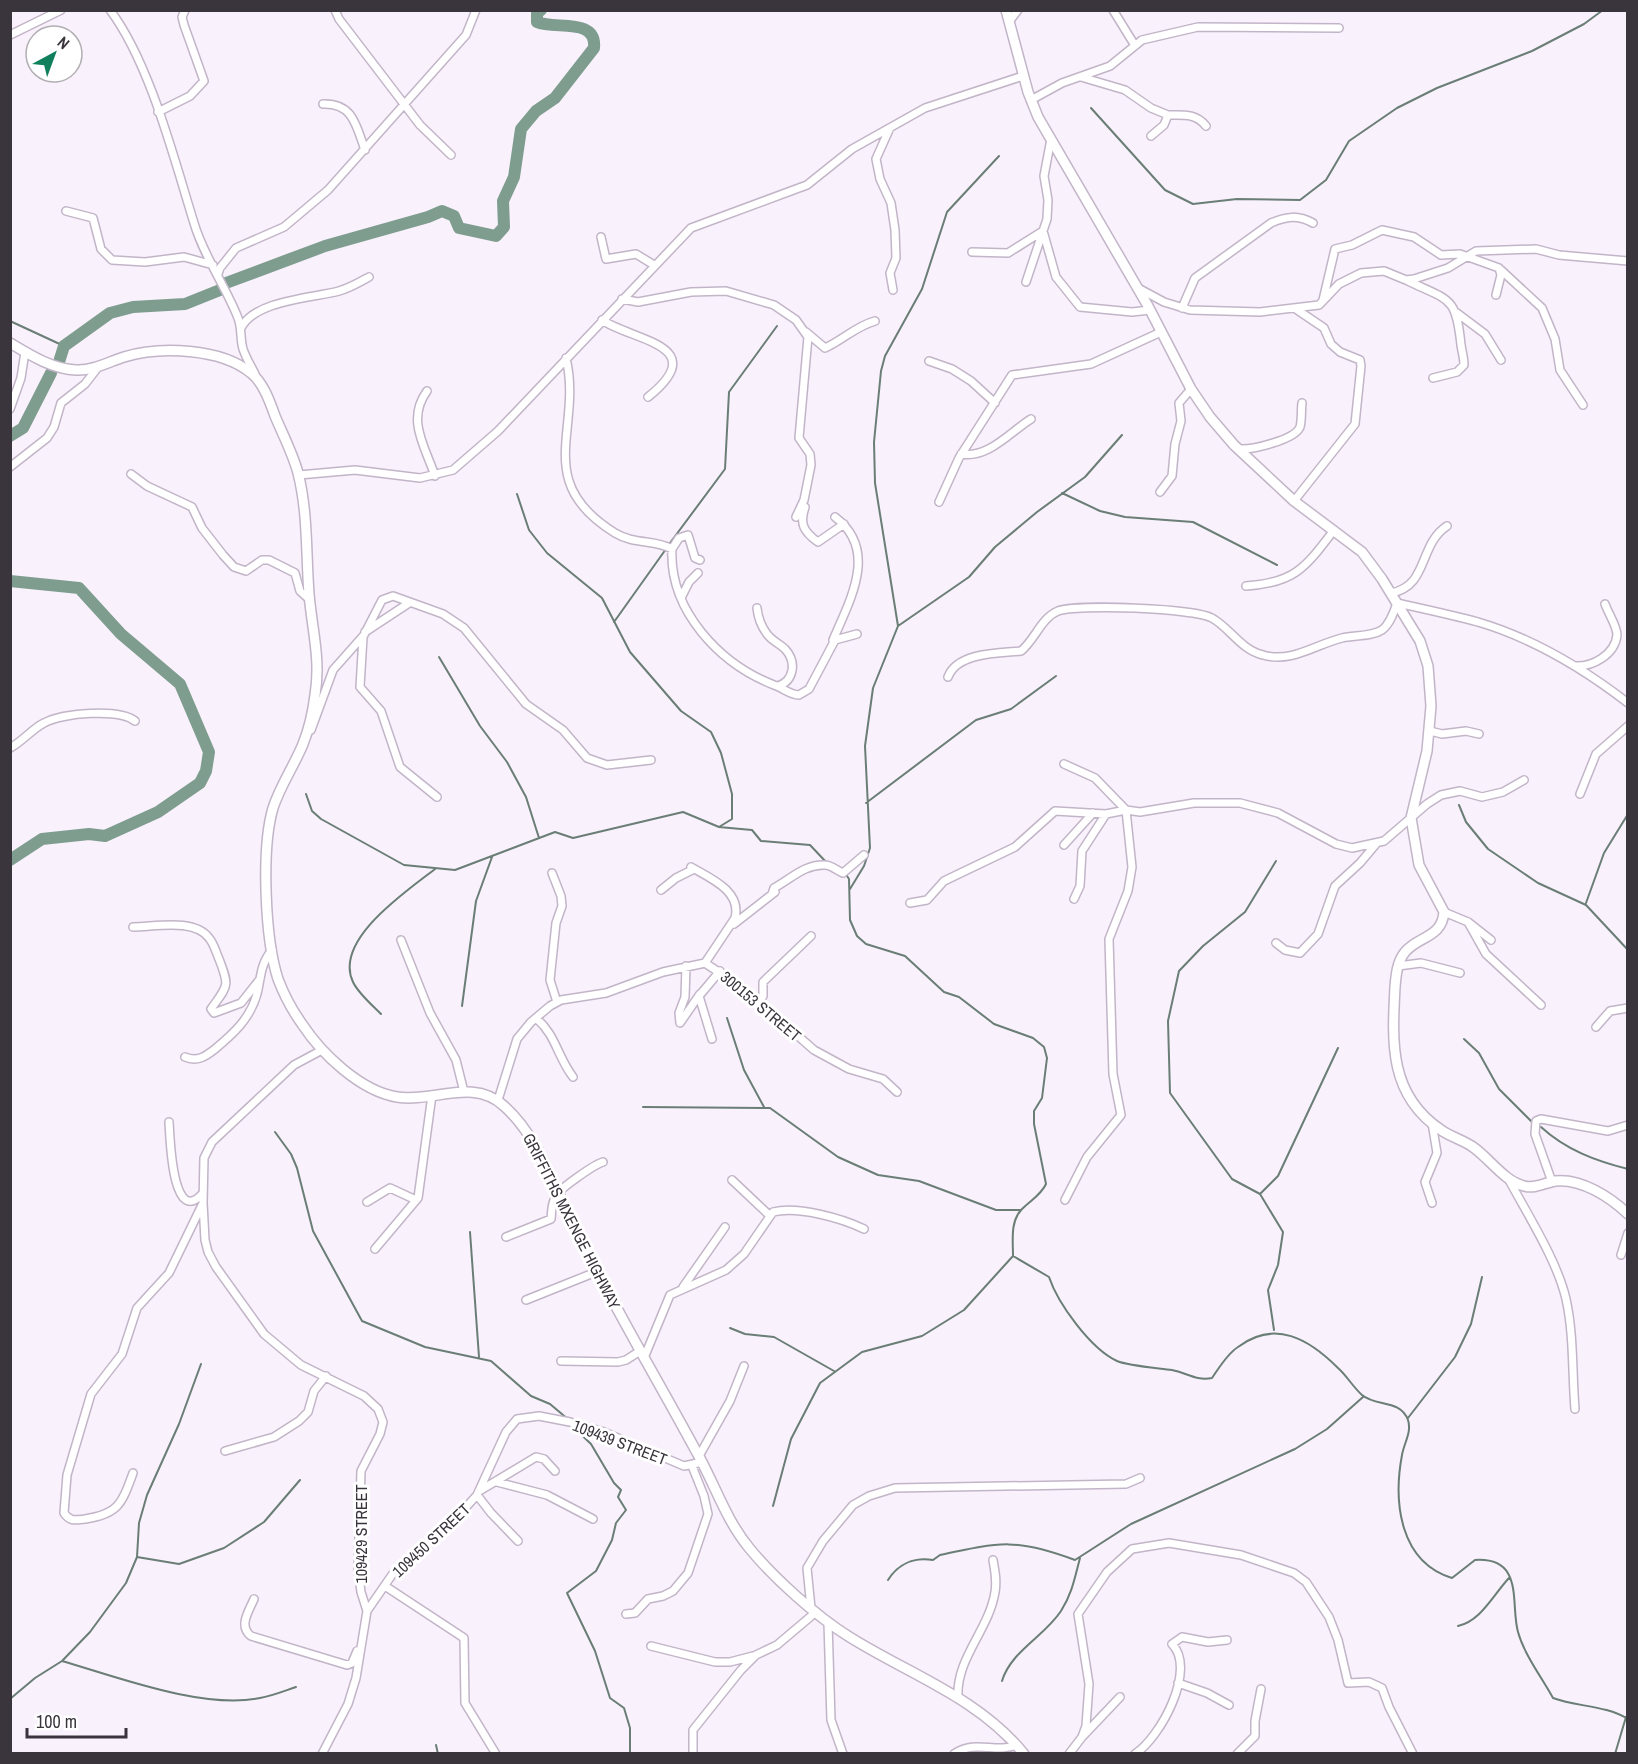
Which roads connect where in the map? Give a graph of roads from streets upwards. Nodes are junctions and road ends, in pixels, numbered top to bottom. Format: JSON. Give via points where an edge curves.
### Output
{"nodes":[{"id":1,"x":61,"y":10,"type":"edge"},
{"id":2,"x":110,"y":10,"type":"edge"},
{"id":3,"x":185,"y":10,"type":"edge"},
{"id":4,"x":335,"y":10,"type":"edge"},
{"id":5,"x":476,"y":10,"type":"edge"},
{"id":6,"x":1006,"y":10,"type":"edge"},
{"id":7,"x":1018,"y":10,"type":"edge"},
{"id":8,"x":1113,"y":10,"type":"edge"},
{"id":9,"x":1009,"y":22,"type":"junction"},
{"id":10,"x":1339,"y":28,"type":"dead end"},
{"id":11,"x":10,"y":35,"type":"edge"},
{"id":12,"x":1134,"y":44,"type":"junction"},
{"id":13,"x":1023,"y":76,"type":"junction"},
{"id":14,"x":1081,"y":77,"type":"junction"},
{"id":15,"x":1031,"y":100,"type":"junction"},
{"id":16,"x":403,"y":103,"type":"junction"},
{"id":17,"x":323,"y":104,"type":"dead end"},
{"id":18,"x":158,"y":112,"type":"junction"},
{"id":19,"x":1168,"y":115,"type":"junction"},
{"id":20,"x":1206,"y":126,"type":"dead end"},
{"id":21,"x":889,"y":130,"type":"junction"},
{"id":22,"x":1151,"y":136,"type":"dead end"},
{"id":23,"x":1051,"y":139,"type":"junction"},
{"id":24,"x":364,"y":150,"type":"junction"},
{"id":25,"x":451,"y":155,"type":"dead end"},
{"id":26,"x":66,"y":211,"type":"dead end"},
{"id":27,"x":1313,"y":223,"type":"dead end"},
{"id":28,"x":1043,"y":231,"type":"junction"},
{"id":29,"x":601,"y":237,"type":"dead end"},
{"id":30,"x":972,"y":252,"type":"dead end"},
{"id":31,"x":1465,"y":256,"type":"junction"},
{"id":32,"x":1628,"y":261,"type":"edge"},
{"id":33,"x":213,"y":265,"type":"junction"},
{"id":34,"x":654,"y":265,"type":"junction"},
{"id":35,"x":1499,"y":268,"type":"junction"},
{"id":36,"x":218,"y":274,"type":"junction"},
{"id":37,"x":369,"y":277,"type":"dead end"},
{"id":38,"x":1406,"y":280,"type":"junction"},
{"id":39,"x":1026,"y":282,"type":"dead end"},
{"id":40,"x":1136,"y":287,"type":"junction"},
{"id":41,"x":893,"y":290,"type":"dead end"},
{"id":42,"x":1496,"y":295,"type":"dead end"},
{"id":43,"x":622,"y":299,"type":"junction"},
{"id":44,"x":1323,"y":302,"type":"junction"},
{"id":45,"x":1182,"y":308,"type":"junction"},
{"id":46,"x":1296,"y":309,"type":"junction"},
{"id":47,"x":1150,"y":310,"type":"junction"},
{"id":48,"x":1457,"y":313,"type":"junction"},
{"id":49,"x":602,"y":320,"type":"junction"},
{"id":50,"x":875,"y":321,"type":"dead end"},
{"id":51,"x":240,"y":330,"type":"junction"},
{"id":52,"x":804,"y":331,"type":"junction"},
{"id":53,"x":1161,"y":332,"type":"junction"},
{"id":54,"x":10,"y":343,"type":"edge"},
{"id":55,"x":25,"y":352,"type":"junction"},
{"id":56,"x":566,"y":358,"type":"junction"},
{"id":57,"x":1501,"y":360,"type":"dead end"},
{"id":58,"x":929,"y":361,"type":"dead end"},
{"id":59,"x":99,"y":366,"type":"junction"},
{"id":60,"x":255,"y":374,"type":"junction"},
{"id":61,"x":1433,"y":378,"type":"dead end"},
{"id":62,"x":1191,"y":389,"type":"junction"},
{"id":63,"x":427,"y":391,"type":"dead end"},
{"id":64,"x":648,"y":397,"type":"dead end"},
{"id":65,"x":994,"y":403,"type":"junction"},
{"id":66,"x":1302,"y":403,"type":"dead end"},
{"id":67,"x":1583,"y":405,"type":"dead end"},
{"id":68,"x":10,"y":409,"type":"edge"},
{"id":69,"x":1031,"y":419,"type":"dead end"},
{"id":70,"x":1239,"y":449,"type":"junction"},
{"id":71,"x":961,"y":454,"type":"junction"},
{"id":72,"x":10,"y":467,"type":"edge"},
{"id":73,"x":131,"y":474,"type":"dead end"},
{"id":74,"x":298,"y":475,"type":"junction"},
{"id":75,"x":435,"y":476,"type":"junction"},
{"id":76,"x":1160,"y":492,"type":"dead end"},
{"id":77,"x":1294,"y":501,"type":"junction"},
{"id":78,"x":804,"y":502,"type":"junction"},
{"id":79,"x":939,"y":502,"type":"dead end"},
{"id":80,"x":796,"y":517,"type":"dead end"},
{"id":81,"x":835,"y":517,"type":"dead end"},
{"id":82,"x":844,"y":524,"type":"junction"},
{"id":83,"x":1448,"y":526,"type":"dead end"},
{"id":84,"x":1334,"y":530,"type":"junction"},
{"id":85,"x":672,"y":549,"type":"junction"},
{"id":86,"x":700,"y":560,"type":"dead end"},
{"id":87,"x":698,"y":573,"type":"dead end"},
{"id":88,"x":1246,"y":586,"type":"dead end"},
{"id":89,"x":1391,"y":593,"type":"junction"},
{"id":90,"x":681,"y":598,"type":"junction"},
{"id":91,"x":310,"y":600,"type":"junction"},
{"id":92,"x":409,"y":603,"type":"junction"},
{"id":93,"x":1397,"y":603,"type":"junction"},
{"id":94,"x":1605,"y":604,"type":"dead end"},
{"id":95,"x":757,"y":608,"type":"dead end"},
{"id":96,"x":364,"y":633,"type":"junction"},
{"id":97,"x":857,"y":634,"type":"dead end"},
{"id":98,"x":831,"y":646,"type":"junction"},
{"id":99,"x":1572,"y":666,"type":"junction"},
{"id":100,"x":948,"y":677,"type":"dead end"},
{"id":101,"x":778,"y":686,"type":"junction"},
{"id":102,"x":1628,"y":693,"type":"edge"},
{"id":103,"x":1619,"y":696,"type":"junction"},
{"id":104,"x":1628,"y":703,"type":"edge"},
{"id":105,"x":135,"y":721,"type":"dead end"},
{"id":106,"x":1628,"y":726,"type":"edge"},
{"id":107,"x":1430,"y":731,"type":"junction"},
{"id":108,"x":1479,"y":734,"type":"dead end"},
{"id":109,"x":305,"y":739,"type":"junction"},
{"id":110,"x":10,"y":748,"type":"edge"},
{"id":111,"x":651,"y":760,"type":"dead end"},
{"id":112,"x":1064,"y":764,"type":"dead end"},
{"id":113,"x":1524,"y":780,"type":"dead end"},
{"id":114,"x":1580,"y":794,"type":"dead end"},
{"id":115,"x":437,"y":797,"type":"dead end"},
{"id":116,"x":1126,"y":810,"type":"junction"},
{"id":117,"x":1093,"y":813,"type":"junction"},
{"id":118,"x":1106,"y":814,"type":"junction"},
{"id":119,"x":1411,"y":818,"type":"junction"},
{"id":120,"x":1376,"y":844,"type":"junction"},
{"id":121,"x":1064,"y":845,"type":"dead end"},
{"id":122,"x":864,"y":855,"type":"dead end"},
{"id":123,"x":552,"y":873,"type":"dead end"},
{"id":124,"x":661,"y":890,"type":"dead end"},
{"id":125,"x":1074,"y":899,"type":"dead end"},
{"id":126,"x":910,"y":903,"type":"dead end"},
{"id":127,"x":1444,"y":912,"type":"junction"},
{"id":128,"x":1468,"y":922,"type":"junction"},
{"id":129,"x":133,"y":927,"type":"dead end"},
{"id":130,"x":729,"y":927,"type":"junction"},
{"id":131,"x":811,"y":936,"type":"dead end"},
{"id":132,"x":401,"y":940,"type":"dead end"},
{"id":133,"x":1491,"y":940,"type":"dead end"},
{"id":134,"x":1276,"y":943,"type":"dead end"},
{"id":135,"x":272,"y":950,"type":"junction"},
{"id":136,"x":705,"y":963,"type":"junction"},
{"id":137,"x":686,"y":966,"type":"junction"},
{"id":138,"x":1398,"y":966,"type":"junction"},
{"id":139,"x":720,"y":971,"type":"junction"},
{"id":140,"x":1460,"y":973,"type":"dead end"},
{"id":141,"x":260,"y":979,"type":"junction"},
{"id":142,"x":700,"y":994,"type":"junction"},
{"id":143,"x":557,"y":1002,"type":"junction"},
{"id":144,"x":759,"y":1002,"type":"junction"},
{"id":145,"x":1541,"y":1005,"type":"dead end"},
{"id":146,"x":1628,"y":1008,"type":"edge"},
{"id":147,"x":536,"y":1018,"type":"junction"},
{"id":148,"x":1596,"y":1027,"type":"dead end"},
{"id":149,"x":712,"y":1039,"type":"dead end"},
{"id":150,"x":322,"y":1050,"type":"junction"},
{"id":151,"x":185,"y":1057,"type":"dead end"},
{"id":152,"x":573,"y":1077,"type":"dead end"},
{"id":153,"x":464,"y":1092,"type":"junction"},
{"id":154,"x":897,"y":1092,"type":"dead end"},
{"id":155,"x":432,"y":1095,"type":"junction"},
{"id":156,"x":498,"y":1100,"type":"junction"},
{"id":157,"x":169,"y":1122,"type":"dead end"},
{"id":158,"x":1432,"y":1123,"type":"junction"},
{"id":159,"x":1628,"y":1125,"type":"edge"},
{"id":160,"x":603,"y":1162,"type":"dead end"},
{"id":161,"x":1508,"y":1178,"type":"junction"},
{"id":162,"x":732,"y":1180,"type":"dead end"},
{"id":163,"x":1552,"y":1182,"type":"junction"},
{"id":164,"x":203,"y":1193,"type":"junction"},
{"id":165,"x":557,"y":1193,"type":"junction"},
{"id":166,"x":416,"y":1200,"type":"junction"},
{"id":167,"x":1065,"y":1200,"type":"dead end"},
{"id":168,"x":367,"y":1202,"type":"dead end"},
{"id":169,"x":203,"y":1203,"type":"junction"},
{"id":170,"x":1432,"y":1203,"type":"dead end"},
{"id":171,"x":768,"y":1214,"type":"junction"},
{"id":172,"x":1628,"y":1214,"type":"edge"},
{"id":173,"x":725,"y":1227,"type":"dead end"},
{"id":174,"x":864,"y":1228,"type":"dead end"},
{"id":175,"x":1628,"y":1233,"type":"edge"},
{"id":176,"x":506,"y":1237,"type":"dead end"},
{"id":177,"x":375,"y":1249,"type":"dead end"},
{"id":178,"x":1621,"y":1256,"type":"dead end"},
{"id":179,"x":596,"y":1272,"type":"junction"},
{"id":180,"x":683,"y":1287,"type":"junction"},
{"id":181,"x":526,"y":1300,"type":"dead end"},
{"id":182,"x":642,"y":1355,"type":"junction"},
{"id":183,"x":561,"y":1361,"type":"dead end"},
{"id":184,"x":744,"y":1366,"type":"dead end"},
{"id":185,"x":326,"y":1376,"type":"junction"},
{"id":186,"x":1575,"y":1409,"type":"dead end"},
{"id":187,"x":225,"y":1451,"type":"dead end"},
{"id":188,"x":701,"y":1459,"type":"junction"},
{"id":189,"x":692,"y":1466,"type":"junction"},
{"id":190,"x":555,"y":1471,"type":"dead end"},
{"id":191,"x":133,"y":1473,"type":"dead end"},
{"id":192,"x":1140,"y":1478,"type":"dead end"},
{"id":193,"x":497,"y":1482,"type":"junction"},
{"id":194,"x":479,"y":1492,"type":"junction"},
{"id":195,"x":593,"y":1520,"type":"dead end"},
{"id":196,"x":518,"y":1541,"type":"dead end"},
{"id":197,"x":993,"y":1560,"type":"dead end"},
{"id":198,"x":385,"y":1586,"type":"junction"},
{"id":199,"x":254,"y":1599,"type":"dead end"},
{"id":200,"x":813,"y":1610,"type":"junction"},
{"id":201,"x":368,"y":1611,"type":"junction"},
{"id":202,"x":626,"y":1614,"type":"dead end"},
{"id":203,"x":828,"y":1623,"type":"junction"},
{"id":204,"x":363,"y":1634,"type":"junction"},
{"id":205,"x":1227,"y":1640,"type":"dead end"},
{"id":206,"x":651,"y":1646,"type":"dead end"},
{"id":207,"x":756,"y":1655,"type":"junction"},
{"id":208,"x":1178,"y":1683,"type":"junction"},
{"id":209,"x":1261,"y":1689,"type":"dead end"},
{"id":210,"x":958,"y":1697,"type":"junction"},
{"id":211,"x":1120,"y":1697,"type":"dead end"},
{"id":212,"x":1229,"y":1705,"type":"dead end"},
{"id":213,"x":1082,"y":1737,"type":"junction"},
{"id":214,"x":1017,"y":1745,"type":"junction"},
{"id":215,"x":693,"y":1750,"type":"dead end"},
{"id":216,"x":321,"y":1752,"type":"edge"},
{"id":217,"x":496,"y":1754,"type":"edge"},
{"id":218,"x":843,"y":1754,"type":"edge"},
{"id":219,"x":954,"y":1754,"type":"edge"},
{"id":220,"x":1024,"y":1754,"type":"edge"},
{"id":221,"x":1069,"y":1754,"type":"edge"},
{"id":222,"x":1135,"y":1754,"type":"edge"},
{"id":223,"x":1237,"y":1754,"type":"edge"},
{"id":224,"x":1413,"y":1754,"type":"edge"}],
"edges":[{"from":1,"to":11,"type":"street"},
{"from":2,"to":18,"type":"street","via":[[131,47]]},
{"from":3,"to":18,"type":"street","via":[[184,25],[204,81],[190,96]]},
{"from":4,"to":16,"type":"street"},
{"from":5,"to":16,"type":"street","via":[[466,35]]},
{"from":6,"to":9,"type":"street"},
{"from":7,"to":9,"type":"street"},
{"from":8,"to":12,"type":"street"},
{"from":9,"to":13,"type":"street"},
{"from":10,"to":12,"type":"street","via":[[1198,27]]},
{"from":12,"to":14,"type":"street","via":[[1110,66]]},
{"from":13,"to":15,"type":"street"},
{"from":13,"to":21,"type":"street","via":[[925,108]]},
{"from":14,"to":15,"type":"street"},
{"from":14,"to":19,"type":"street","via":[[1125,90]]},
{"from":15,"to":23,"type":"street"},
{"from":16,"to":24,"type":"street"},
{"from":16,"to":25,"type":"street"},
{"from":17,"to":24,"type":"street","via":[[338,104],[348,112]]},
{"from":18,"to":33,"type":"street","via":[[202,248]]},
{"from":19,"to":20,"type":"street","via":[[1191,115]]},
{"from":19,"to":22,"type":"street"},
{"from":21,"to":34,"type":"street","via":[[852,149],[807,185],[697,224]]},
{"from":21,"to":41,"type":"street","via":[[876,159],[891,203],[895,230],[896,258],[890,273]]},
{"from":23,"to":28,"type":"street","via":[[1044,169],[1049,210]]},
{"from":23,"to":40,"type":"street"},
{"from":24,"to":36,"type":"street","via":[[293,221],[231,252]]},
{"from":26,"to":33,"type":"street","via":[[93,218],[101,249],[112,260],[145,262],[184,257]]},
{"from":27,"to":45,"type":"street","via":[[1301,217],[1285,217],[1271,223],[1195,278]]},
{"from":28,"to":30,"type":"street","via":[[1008,253]]},
{"from":28,"to":39,"type":"street"},
{"from":28,"to":47,"type":"street","via":[[1056,277],[1080,307]]},
{"from":29,"to":34,"type":"street","via":[[606,259],[636,254]]},
{"from":31,"to":32,"type":"street","via":[[1476,251],[1536,249]]},
{"from":31,"to":35,"type":"street"},
{"from":31,"to":38,"type":"street","via":[[1448,268]]},
{"from":31,"to":44,"type":"street","via":[[1441,255],[1414,237],[1382,230],[1353,245],[1335,249]]},
{"from":33,"to":36,"type":"street"},
{"from":34,"to":43,"type":"street"},
{"from":35,"to":42,"type":"street"},
{"from":35,"to":67,"type":"street","via":[[1542,308],[1555,339],[1560,370]]},
{"from":36,"to":51,"type":"street"},
{"from":37,"to":51,"type":"street","via":[[340,291],[302,297],[260,312],[244,321]]},
{"from":38,"to":44,"type":"street","via":[[1384,271],[1360,273],[1339,284]]},
{"from":38,"to":48,"type":"street","via":[[1436,292]]},
{"from":40,"to":45,"type":"street"},
{"from":40,"to":47,"type":"street"},
{"from":43,"to":49,"type":"street"},
{"from":43,"to":52,"type":"street","via":[[638,302],[707,291],[740,293],[785,310]]},
{"from":44,"to":46,"type":"street"},
{"from":45,"to":46,"type":"street","via":[[1260,312]]},
{"from":46,"to":77,"type":"street","via":[[1324,328],[1331,344],[1360,360],[1361,366],[1355,424]]},
{"from":47,"to":53,"type":"street"},
{"from":48,"to":57,"type":"street","via":[[1485,334]]},
{"from":48,"to":61,"type":"street","via":[[1464,364],[1457,372]]},
{"from":49,"to":56,"type":"street"},
{"from":49,"to":64,"type":"street","via":[[648,338],[670,357],[670,374]]},
{"from":50,"to":52,"type":"street","via":[[861,325],[825,348]]},
{"from":51,"to":60,"type":"street","via":[[243,350]]},
{"from":52,"to":78,"type":"street","via":[[808,342],[799,438],[810,454],[811,465]]},
{"from":53,"to":62,"type":"street"},
{"from":53,"to":65,"type":"street","via":[[1091,364],[1016,373]]},
{"from":54,"to":55,"type":"street"},
{"from":55,"to":59,"type":"street","via":[[74,370]]},
{"from":55,"to":68,"type":"street"},
{"from":56,"to":75,"type":"street","via":[[486,443],[453,470]]},
{"from":56,"to":85,"type":"street","via":[[570,404],[564,450],[574,489],[592,515],[617,534],[633,542]]},
{"from":58,"to":65,"type":"street","via":[[971,381]]},
{"from":59,"to":60,"type":"street","via":[[146,351],[185,351],[225,360]]},
{"from":59,"to":72,"type":"street","via":[[85,384],[61,403],[47,438]]},
{"from":60,"to":74,"type":"street"},
{"from":62,"to":70,"type":"street"},
{"from":62,"to":76,"type":"street","via":[[1179,403],[1181,421],[1172,476]]},
{"from":63,"to":75,"type":"street","via":[[417,408],[416,424]]},
{"from":65,"to":71,"type":"street"},
{"from":66,"to":70,"type":"street","via":[[1300,428],[1288,439],[1250,450]]},
{"from":69,"to":71,"type":"street","via":[[999,444],[976,454]]},
{"from":70,"to":77,"type":"street"},
{"from":71,"to":79,"type":"street"},
{"from":73,"to":91,"type":"street","via":[[192,507],[202,528],[234,567],[246,571],[262,560],[273,561],[293,571],[300,591]]},
{"from":74,"to":75,"type":"street","via":[[355,470],[420,478]]},
{"from":74,"to":91,"type":"street"},
{"from":77,"to":84,"type":"street"},
{"from":78,"to":80,"type":"street"},
{"from":78,"to":82,"type":"street","via":[[804,530],[818,542]]},
{"from":81,"to":82,"type":"street"},
{"from":82,"to":98,"type":"street","via":[[857,547],[857,586]]},
{"from":83,"to":89,"type":"street","via":[[1438,534],[1412,584]]},
{"from":84,"to":88,"type":"street","via":[[1289,579]]},
{"from":84,"to":89,"type":"street","via":[[1362,552]]},
{"from":85,"to":86,"type":"street","via":[[679,538],[688,535],[695,558]]},
{"from":85,"to":90,"type":"street"},
{"from":87,"to":90,"type":"street"},
{"from":89,"to":93,"type":"street"},
{"from":90,"to":101,"type":"street","via":[[694,623],[713,644],[750,675]]},
{"from":91,"to":109,"type":"street","via":[[318,671]]},
{"from":92,"to":96,"type":"street"},
{"from":92,"to":96,"type":"street","via":[[393,596],[382,600]]},
{"from":92,"to":111,"type":"street","via":[[443,614],[464,628],[526,704],[563,730],[588,758],[607,765]]},
{"from":93,"to":99,"type":"street","via":[[1491,626]]},
{"from":93,"to":100,"type":"street","via":[[1382,630],[1338,639],[1306,653],[1275,657],[1255,653],[1203,614],[1069,609],[1048,618],[1021,651],[969,660],[954,667]]},
{"from":93,"to":107,"type":"street","via":[[1420,641],[1428,666]]},
{"from":94,"to":99,"type":"street","via":[[1616,630],[1614,643],[1592,664]]},
{"from":95,"to":101,"type":"street","via":[[760,623],[772,640],[786,650],[792,668],[789,681]]},
{"from":96,"to":109,"type":"street","via":[[333,670],[317,718]]},
{"from":96,"to":115,"type":"street","via":[[360,687],[381,711],[400,767]]},
{"from":97,"to":98,"type":"street","via":[[839,638]]},
{"from":98,"to":101,"type":"street","via":[[806,692],[795,695]]},
{"from":99,"to":103,"type":"street"},
{"from":102,"to":103,"type":"street"},
{"from":103,"to":104,"type":"street"},
{"from":105,"to":110,"type":"street","via":[[119,713],[52,719]]},
{"from":106,"to":114,"type":"street","via":[[1596,753]]},
{"from":107,"to":108,"type":"street"},
{"from":107,"to":119,"type":"street"},
{"from":109,"to":135,"type":"street","via":[[277,799],[268,834]]},
{"from":112,"to":116,"type":"street","via":[[1095,778]]},
{"from":113,"to":119,"type":"street","via":[[1503,792],[1482,797],[1460,791],[1441,795]]},
{"from":116,"to":118,"type":"street"},
{"from":116,"to":120,"type":"street","via":[[1240,803],[1278,813],[1343,847]]},
{"from":116,"to":167,"type":"street","via":[[1132,867],[1128,891],[1109,939],[1113,1074],[1121,1115],[1087,1157]]},
{"from":117,"to":118,"type":"street"},
{"from":117,"to":121,"type":"street"},
{"from":117,"to":126,"type":"street","via":[[1055,811],[1014,847],[944,881],[927,900]]},
{"from":118,"to":125,"type":"street","via":[[1082,851],[1080,886]]},
{"from":119,"to":120,"type":"street","via":[[1390,838]]},
{"from":119,"to":127,"type":"street","via":[[1419,865]]},
{"from":120,"to":134,"type":"street","via":[[1335,886],[1321,927],[1308,948],[1300,953]]},
{"from":122,"to":130,"type":"street","via":[[843,873],[817,864],[796,871],[791,880],[774,888],[774,893]]},
{"from":123,"to":143,"type":"street","via":[[562,906],[556,923],[550,980]]},
{"from":124,"to":130,"type":"street","via":[[693,868],[725,889],[734,900],[737,914]]},
{"from":127,"to":128,"type":"street"},
{"from":127,"to":138,"type":"street","via":[[1439,929],[1409,947]]},
{"from":128,"to":133,"type":"street"},
{"from":128,"to":145,"type":"street","via":[[1486,954]]},
{"from":129,"to":141,"type":"street","via":[[185,926],[205,933],[227,978],[223,994],[211,1009],[214,1013],[241,1003]]},
{"from":130,"to":136,"type":"street"},
{"from":131,"to":144,"type":"street","via":[[763,982]]},
{"from":132,"to":153,"type":"street","via":[[437,1029],[456,1060]]},
{"from":135,"to":141,"type":"street"},
{"from":135,"to":150,"type":"street","via":[[285,996]]},
{"from":136,"to":137,"type":"street","name":"300153 STREET"},
{"from":136,"to":139,"type":"street","name":"300153 STREET"},
{"from":137,"to":142,"type":"street","via":[[680,1023]]},
{"from":137,"to":143,"type":"street","name":"300153 STREET","via":[[606,993]]},
{"from":138,"to":140,"type":"street","via":[[1421,963]]},
{"from":138,"to":158,"type":"street","via":[[1395,1064],[1407,1094]]},
{"from":139,"to":142,"type":"street"},
{"from":139,"to":144,"type":"street","name":"300153 STREET"},
{"from":141,"to":151,"type":"street","via":[[250,1012],[228,1040],[199,1059]]},
{"from":142,"to":149,"type":"street"},
{"from":143,"to":147,"type":"street","name":"300153 STREET"},
{"from":144,"to":154,"type":"street","name":"300153 STREET","via":[[814,1050],[849,1069],[883,1079]]},
{"from":146,"to":148,"type":"street","via":[[1610,1011]]},
{"from":147,"to":152,"type":"street","via":[[550,1031],[562,1062]]},
{"from":147,"to":156,"type":"street","name":"300153 STREET","via":[[512,1051]]},
{"from":150,"to":155,"type":"street","via":[[384,1093],[409,1098]]},
{"from":150,"to":164,"type":"street","name":"109429 STREET","via":[[294,1065],[212,1142],[204,1158]]},
{"from":153,"to":155,"type":"street"},
{"from":153,"to":156,"type":"street"},
{"from":155,"to":166,"type":"street"},
{"from":156,"to":165,"type":"street","name":"GRIFFITHS MXENGE HIGHWAY","via":[[527,1134]]},
{"from":157,"to":164,"type":"street","via":[[178,1192],[191,1202]]},
{"from":158,"to":161,"type":"street","via":[[1472,1147]]},
{"from":158,"to":170,"type":"street","via":[[1437,1153],[1425,1182]]},
{"from":159,"to":163,"type":"street","via":[[1608,1131],[1536,1121],[1535,1134]]},
{"from":160,"to":165,"type":"street","via":[[590,1167]]},
{"from":161,"to":163,"type":"street","via":[[1529,1187]]},
{"from":161,"to":186,"type":"street","via":[[1541,1238],[1565,1295]]},
{"from":162,"to":171,"type":"street"},
{"from":163,"to":172,"type":"street","via":[[1581,1185]]},
{"from":164,"to":169,"type":"street","name":"109429 STREET"},
{"from":165,"to":176,"type":"street","via":[[550,1207],[551,1219]]},
{"from":165,"to":179,"type":"street","name":"GRIFFITHS MXENGE HIGHWAY"},
{"from":166,"to":168,"type":"street","via":[[390,1188]]},
{"from":166,"to":177,"type":"street"},
{"from":169,"to":185,"type":"street","name":"109429 STREET","via":[[208,1252],[240,1302],[276,1346],[301,1365]]},
{"from":169,"to":191,"type":"street","via":[[169,1273],[137,1308],[122,1354],[91,1394],[67,1475],[67,1518],[73,1521],[114,1511]]},
{"from":171,"to":174,"type":"street","via":[[786,1210],[843,1219]]},
{"from":171,"to":180,"type":"street","via":[[744,1254],[726,1270]]},
{"from":173,"to":180,"type":"street"},
{"from":175,"to":178,"type":"street"},
{"from":179,"to":181,"type":"street"},
{"from":179,"to":182,"type":"street","name":"GRIFFITHS MXENGE HIGHWAY"},
{"from":180,"to":182,"type":"street","via":[[670,1295]]},
{"from":182,"to":183,"type":"street","via":[[618,1362]]},
{"from":182,"to":188,"type":"street","name":"GRIFFITHS MXENGE HIGHWAY"},
{"from":184,"to":188,"type":"street"},
{"from":185,"to":187,"type":"street","via":[[300,1421],[274,1437]]},
{"from":185,"to":201,"type":"street","name":"109429 STREET","via":[[364,1396],[378,1409],[383,1422],[365,1460],[360,1485],[358,1569]]},
{"from":188,"to":189,"type":"street"},
{"from":188,"to":200,"type":"street","name":"GRIFFITHS MXENGE HIGHWAY","via":[[725,1513],[749,1548]]},
{"from":189,"to":194,"type":"street","name":"109439 STREET","via":[[584,1425],[526,1416],[517,1419],[506,1432]]},
{"from":189,"to":202,"type":"street","via":[[708,1514],[688,1573],[673,1591],[648,1599],[635,1613]]},
{"from":190,"to":193,"type":"street","via":[[544,1459],[536,1458]]},
{"from":192,"to":200,"type":"street","via":[[1126,1484],[1063,1487],[895,1488],[869,1496],[843,1514],[811,1559],[806,1575]]},
{"from":193,"to":194,"type":"street"},
{"from":193,"to":195,"type":"street","via":[[547,1495]]},
{"from":194,"to":196,"type":"street","via":[[500,1524]]},
{"from":194,"to":198,"type":"street","name":"109450 STREET","via":[[448,1527],[394,1572]]},
{"from":197,"to":210,"type":"street","via":[[996,1580],[992,1604],[959,1673]]},
{"from":198,"to":201,"type":"street","name":"109450 STREET"},
{"from":198,"to":217,"type":"street","name":"109450 STREET","via":[[464,1638],[465,1703]]},
{"from":199,"to":204,"type":"street","via":[[244,1624],[250,1635],[347,1665],[353,1660]]},
{"from":200,"to":203,"type":"street","name":"GRIFFITHS MXENGE HIGHWAY"},
{"from":200,"to":207,"type":"street","via":[[777,1645]]},
{"from":201,"to":204,"type":"street","name":"109429 STREET"},
{"from":203,"to":210,"type":"street","name":"GRIFFITHS MXENGE HIGHWAY"},
{"from":203,"to":218,"type":"street","via":[[831,1720]]},
{"from":204,"to":216,"type":"street","name":"109429 STREET","via":[[348,1704]]},
{"from":205,"to":208,"type":"street","via":[[1217,1643],[1176,1639],[1172,1644],[1182,1664]]},
{"from":206,"to":207,"type":"street","via":[[723,1663]]},
{"from":207,"to":215,"type":"street","via":[[693,1730]]},
{"from":208,"to":212,"type":"street"},
{"from":208,"to":222,"type":"street","via":[[1166,1719]]},
{"from":209,"to":223,"type":"street","via":[[1255,1736]]},
{"from":210,"to":214,"type":"street","name":"GRIFFITHS MXENGE HIGHWAY"},
{"from":211,"to":213,"type":"street"},
{"from":213,"to":221,"type":"street"},
{"from":213,"to":224,"type":"street","via":[[1089,1684],[1078,1614],[1124,1555],[1152,1544],[1169,1543],[1240,1555],[1294,1573],[1306,1581],[1338,1640],[1346,1681],[1354,1685],[1376,1683],[1382,1688]]},
{"from":214,"to":219,"type":"street","via":[[999,1749],[970,1746]]},
{"from":214,"to":220,"type":"street","name":"GRIFFITHS MXENGE HIGHWAY"}]}
